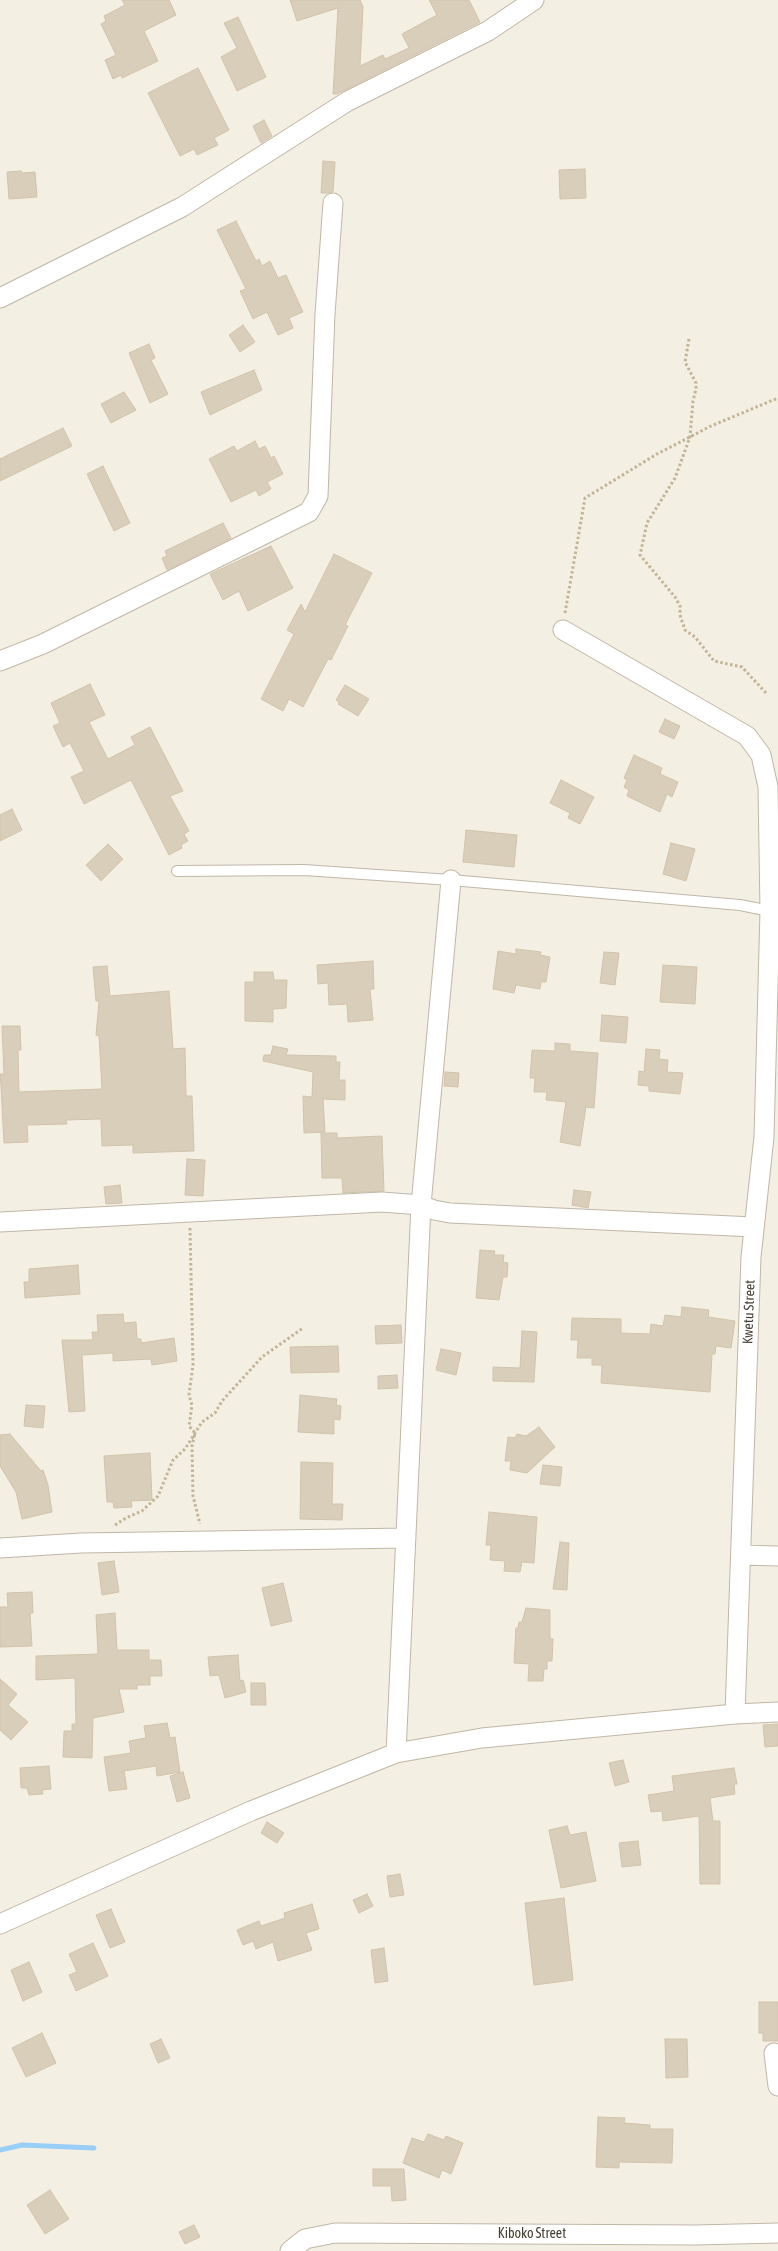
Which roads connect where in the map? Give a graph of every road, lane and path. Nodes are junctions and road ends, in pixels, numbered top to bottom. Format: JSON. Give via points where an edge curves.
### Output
{"nodes":[{"id":1,"x":534,"y":0,"type":"edge"},
{"id":2,"x":333,"y":203,"type":"dead end"},
{"id":3,"x":0,"y":298,"type":"edge"},
{"id":4,"x":689,"y":339,"type":"dead end"},
{"id":5,"x":778,"y":398,"type":"edge"},
{"id":6,"x":690,"y":437,"type":"junction"},
{"id":7,"x":562,"y":630,"type":"joint"},
{"id":8,"x":0,"y":661,"type":"edge"},
{"id":9,"x":767,"y":694,"type":"dead end"},
{"id":10,"x":176,"y":871,"type":"dead end"},
{"id":11,"x":451,"y":880,"type":"junction"},
{"id":12,"x":770,"y":911,"type":"junction"},
{"id":13,"x":771,"y":1137,"type":"edge"},
{"id":14,"x":420,"y":1205,"type":"junction"},
{"id":15,"x":190,"y":1212,"type":"junction"},
{"id":16,"x":0,"y":1222,"type":"edge"},
{"id":17,"x":754,"y":1227,"type":"junction"},
{"id":18,"x":303,"y":1328,"type":"dead end"},
{"id":19,"x":196,"y":1433,"type":"junction"},
{"id":20,"x":110,"y":1529,"type":"dead end"},
{"id":21,"x":406,"y":1538,"type":"junction"},
{"id":22,"x":195,"y":1541,"type":"junction"},
{"id":23,"x":0,"y":1548,"type":"edge"},
{"id":24,"x":741,"y":1555,"type":"junction"},
{"id":25,"x":778,"y":1556,"type":"edge"},
{"id":26,"x":778,"y":1712,"type":"edge"},
{"id":27,"x":735,"y":1714,"type":"junction"},
{"id":28,"x":396,"y":1753,"type":"junction"},
{"id":29,"x":0,"y":1924,"type":"edge"},
{"id":30,"x":774,"y":2053,"type":"dead end"},
{"id":31,"x":778,"y":2086,"type":"edge"},
{"id":32,"x":778,"y":2233,"type":"edge"},
{"id":33,"x":290,"y":2251,"type":"edge"}],
"edges":[{"from":1,"to":3,"type":"street","via":[[488,31],[348,102],[182,207]]},
{"from":2,"to":8,"type":"street","via":[[318,496],[309,512],[43,644]]},
{"from":4,"to":6,"type":"path","via":[[686,362],[696,383]]},
{"from":5,"to":6,"type":"path"},
{"from":6,"to":7,"type":"path","via":[[585,498]]},
{"from":6,"to":9,"type":"path","via":[[675,478],[646,523],[640,555],[675,597],[685,630],[695,637],[714,661],[742,666]]},
{"from":7,"to":12,"type":"street","name":"Kwetu Street","via":[[747,736],[760,754],[768,787]]},
{"from":10,"to":11,"type":"lane","via":[[304,870]]},
{"from":11,"to":12,"type":"lane","via":[[740,905]]},
{"from":11,"to":14,"type":"street"},
{"from":12,"to":13,"type":"street","name":"Kwetu Street"},
{"from":13,"to":17,"type":"street","name":"Kwetu Street"},
{"from":14,"to":15,"type":"street","via":[[382,1202]]},
{"from":14,"to":17,"type":"street","via":[[450,1213]]},
{"from":14,"to":21,"type":"street"},
{"from":15,"to":16,"type":"street"},
{"from":15,"to":19,"type":"path","via":[[193,1365],[189,1426]]},
{"from":17,"to":24,"type":"street","name":"Kwetu Street"},
{"from":18,"to":19,"type":"path","via":[[262,1357],[215,1413],[202,1422]]},
{"from":19,"to":20,"type":"path","via":[[173,1460],[158,1496],[142,1511]]},
{"from":19,"to":22,"type":"path","via":[[192,1446],[193,1496],[201,1528]]},
{"from":21,"to":22,"type":"street"},
{"from":21,"to":28,"type":"street"},
{"from":22,"to":23,"type":"street"},
{"from":24,"to":25,"type":"street"},
{"from":24,"to":27,"type":"street","name":"Kwetu Street"},
{"from":26,"to":27,"type":"street"},
{"from":27,"to":28,"type":"street","via":[[482,1738]]},
{"from":28,"to":29,"type":"street","via":[[251,1811]]},
{"from":30,"to":31,"type":"street"},
{"from":32,"to":33,"type":"street","name":"Kiboko Street","via":[[335,2233],[305,2239]]}]}
